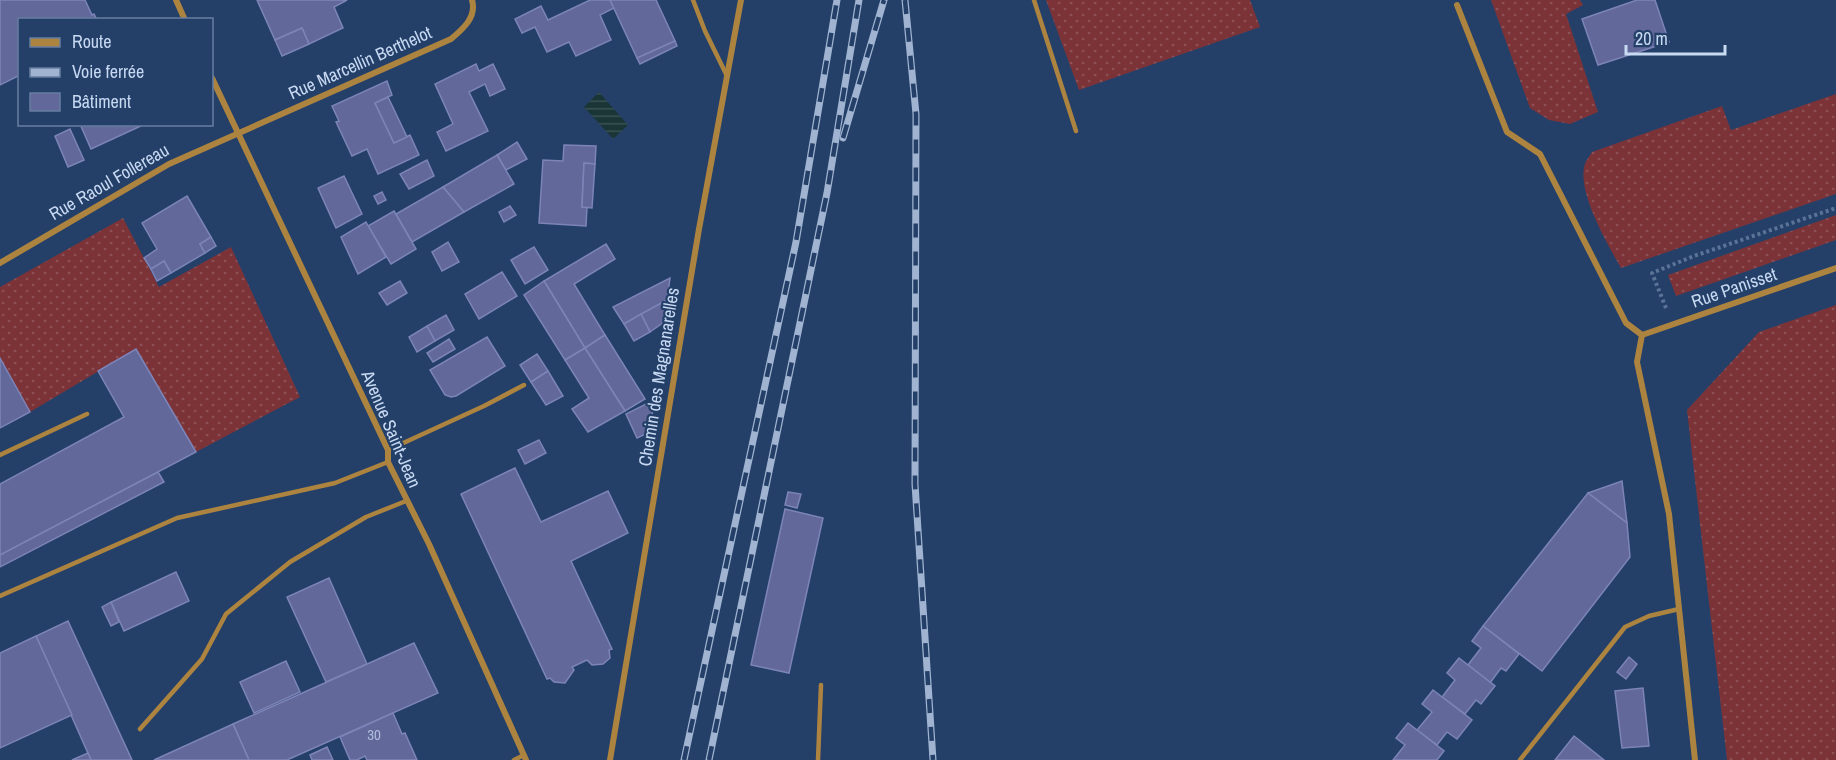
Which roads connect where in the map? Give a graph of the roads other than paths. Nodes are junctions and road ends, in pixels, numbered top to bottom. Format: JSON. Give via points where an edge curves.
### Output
{"nodes":[{"id":1,"x":176,"y":0,"type":"edge"},
{"id":2,"x":472,"y":0,"type":"edge"},
{"id":3,"x":693,"y":0,"type":"edge"},
{"id":4,"x":741,"y":0,"type":"edge"},
{"id":5,"x":1034,"y":0,"type":"edge"},
{"id":6,"x":1457,"y":2,"type":"edge"},
{"id":7,"x":184,"y":18,"type":"edge"},
{"id":8,"x":727,"y":76,"type":"junction"},
{"id":9,"x":213,"y":80,"type":"edge"},
{"id":10,"x":1076,"y":131,"type":"dead end"},
{"id":11,"x":237,"y":134,"type":"junction"},
{"id":12,"x":0,"y":263,"type":"edge"},
{"id":13,"x":1836,"y":268,"type":"edge"},
{"id":14,"x":1641,"y":335,"type":"junction"},
{"id":15,"x":524,"y":385,"type":"dead end"},
{"id":16,"x":87,"y":414,"type":"dead end"},
{"id":17,"x":388,"y":450,"type":"junction"},
{"id":18,"x":0,"y":455,"type":"edge"},
{"id":19,"x":388,"y":462,"type":"junction"},
{"id":20,"x":406,"y":501,"type":"junction"},
{"id":21,"x":0,"y":596,"type":"edge"},
{"id":22,"x":1679,"y":609,"type":"junction"},
{"id":23,"x":821,"y":685,"type":"dead end"},
{"id":24,"x":140,"y":729,"type":"dead end"},
{"id":25,"x":525,"y":758,"type":"edge"},
{"id":26,"x":514,"y":760,"type":"edge"},
{"id":27,"x":610,"y":760,"type":"edge"},
{"id":28,"x":818,"y":760,"type":"edge"},
{"id":29,"x":1520,"y":760,"type":"edge"},
{"id":30,"x":1695,"y":760,"type":"edge"}],
"edges":[{"from":1,"to":7,"type":"street"},
{"from":2,"to":11,"type":"street","name":"Rue Marcellin Berthelot","via":[[469,24],[452,39]]},
{"from":3,"to":8,"type":"lane"},
{"from":4,"to":8,"type":"street","name":"Chemin des Magnanarelles"},
{"from":5,"to":10,"type":"lane"},
{"from":6,"to":14,"type":"street","via":[[1507,132],[1540,154],[1626,323]]},
{"from":8,"to":27,"type":"street","name":"Chemin des Magnanarelles"},
{"from":9,"to":11,"type":"street","name":"Avenue Saint-Jean"},
{"from":11,"to":12,"type":"street","name":"Rue Raoul Follereau","via":[[169,164]]},
{"from":11,"to":17,"type":"street","name":"Avenue Saint-Jean"},
{"from":13,"to":14,"type":"street","name":"Rue Panisset"},
{"from":14,"to":22,"type":"street","via":[[1637,362],[1669,514]]},
{"from":15,"to":17,"type":"lane"},
{"from":16,"to":18,"type":"lane"},
{"from":17,"to":19,"type":"street","name":"Avenue Saint-Jean"},
{"from":19,"to":20,"type":"street","name":"Avenue Saint-Jean"},
{"from":19,"to":21,"type":"lane","via":[[335,483],[177,518]]},
{"from":20,"to":24,"type":"lane","via":[[366,517],[290,562],[226,614],[202,659]]},
{"from":20,"to":25,"type":"street","name":"Avenue Saint-Jean"},
{"from":22,"to":29,"type":"lane","via":[[1648,616],[1625,627]]},
{"from":22,"to":30,"type":"street"},
{"from":23,"to":28,"type":"lane"},
{"from":25,"to":26,"type":"lane"}]}
